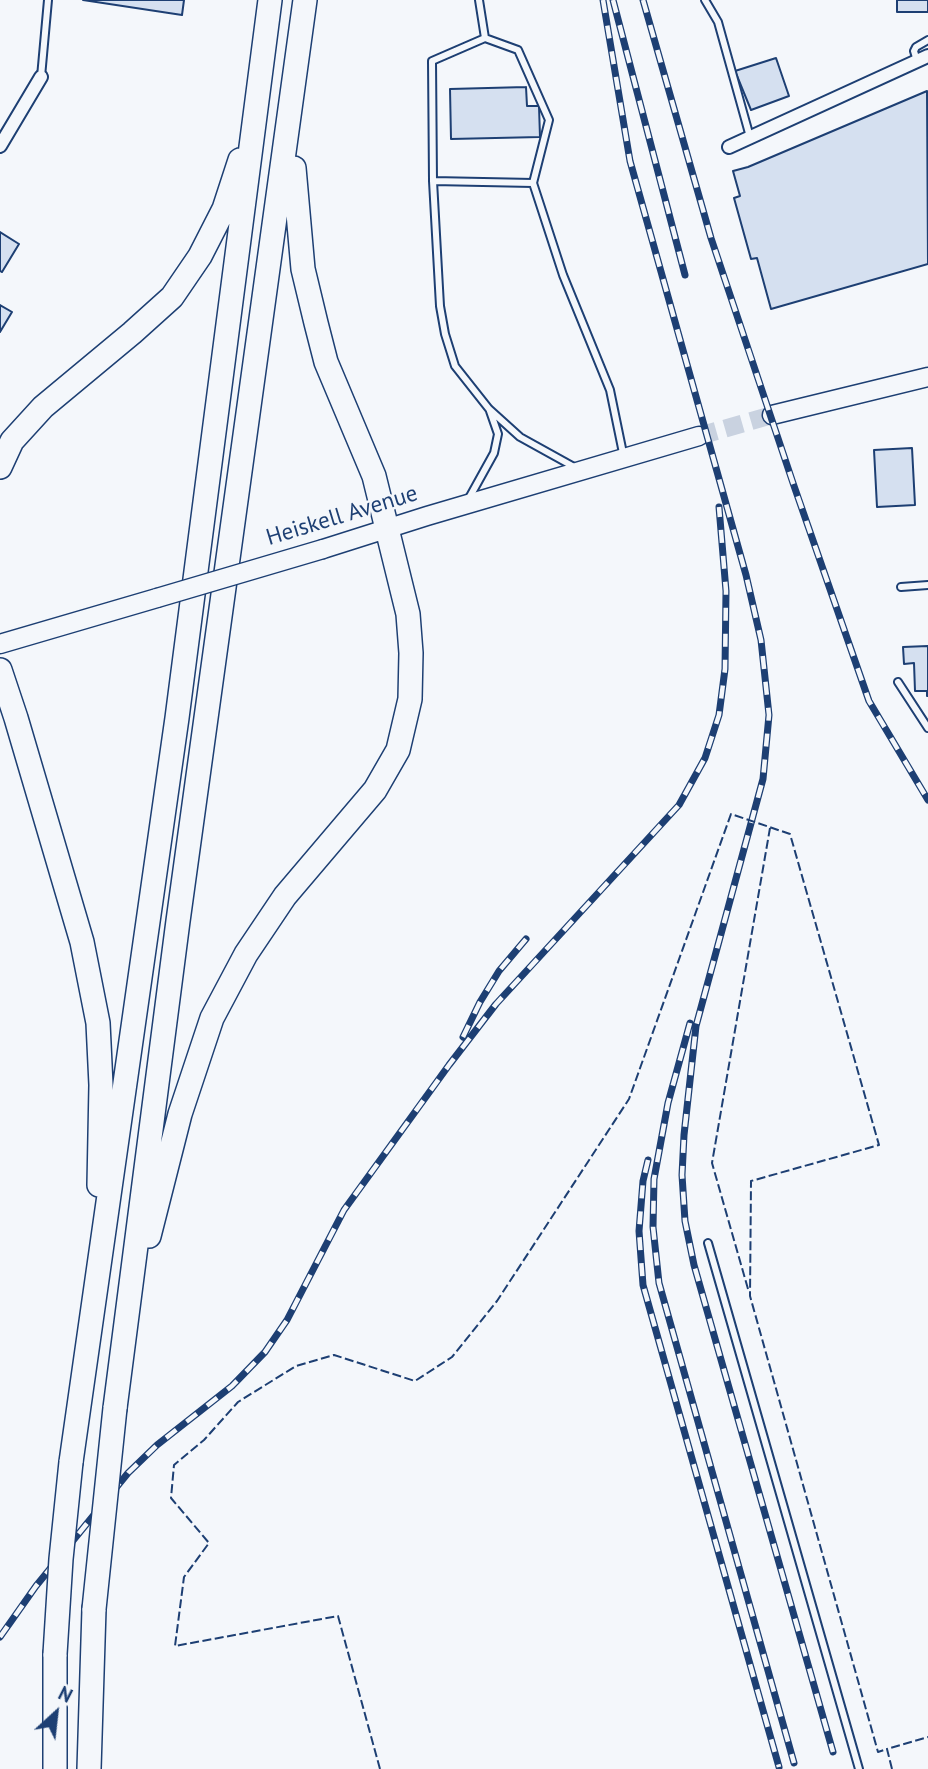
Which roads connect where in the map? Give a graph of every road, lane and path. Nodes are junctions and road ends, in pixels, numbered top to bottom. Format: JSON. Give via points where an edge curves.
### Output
{"nodes":[{"id":1,"x":48,"y":0,"type":"edge"},
{"id":2,"x":270,"y":0,"type":"edge"},
{"id":3,"x":305,"y":0,"type":"edge"},
{"id":4,"x":479,"y":0,"type":"edge"},
{"id":5,"x":705,"y":0,"type":"edge"},
{"id":6,"x":485,"y":38,"type":"junction"},
{"id":7,"x":928,"y":40,"type":"edge"},
{"id":8,"x":922,"y":58,"type":"edge"},
{"id":9,"x":41,"y":77,"type":"joint"},
{"id":10,"x":257,"y":107,"type":"junction"},
{"id":11,"x":291,"y":112,"type":"junction"},
{"id":12,"x":750,"y":137,"type":"junction"},
{"id":13,"x":0,"y":146,"type":"edge"},
{"id":14,"x":729,"y":147,"type":"dead end"},
{"id":15,"x":433,"y":181,"type":"junction"},
{"id":16,"x":533,"y":183,"type":"junction"},
{"id":17,"x":928,"y":377,"type":"edge"},
{"id":18,"x":489,"y":409,"type":"junction"},
{"id":19,"x":772,"y":415,"type":"tunnel mouth"},
{"id":20,"x":699,"y":436,"type":"tunnel mouth"},
{"id":21,"x":624,"y":458,"type":"junction"},
{"id":22,"x":0,"y":467,"type":"edge"},
{"id":23,"x":581,"y":470,"type":"junction"},
{"id":24,"x":464,"y":505,"type":"junction"},
{"id":25,"x":388,"y":528,"type":"junction"},
{"id":26,"x":928,"y":585,"type":"edge"},
{"id":27,"x":901,"y":587,"type":"dead end"},
{"id":28,"x":0,"y":644,"type":"edge"},
{"id":29,"x":0,"y":670,"type":"edge"},
{"id":30,"x":898,"y":682,"type":"dead end"},
{"id":31,"x":928,"y":727,"type":"edge"},
{"id":32,"x":708,"y":1243,"type":"dead end"},
{"id":33,"x":99,"y":1276,"type":"junction"},
{"id":34,"x":123,"y":1334,"type":"junction"},
{"id":35,"x":55,"y":1769,"type":"edge"},
{"id":36,"x":89,"y":1769,"type":"edge"},
{"id":37,"x":859,"y":1769,"type":"edge"}],
"edges":[{"from":1,"to":9,"type":"lane"},
{"from":2,"to":10,"type":"highway"},
{"from":3,"to":11,"type":"highway"},
{"from":4,"to":6,"type":"lane"},
{"from":5,"to":12,"type":"lane","via":[[718,22]]},
{"from":6,"to":15,"type":"lane","via":[[432,61]]},
{"from":6,"to":16,"type":"lane","via":[[518,50],[549,120]]},
{"from":7,"to":8,"type":"lane","via":[[914,51]]},
{"from":8,"to":12,"type":"street"},
{"from":9,"to":13,"type":"street"},
{"from":10,"to":22,"type":"highway","via":[[224,209],[172,297],[43,407],[12,441]]},
{"from":10,"to":33,"type":"highway"},
{"from":11,"to":25,"type":"highway","via":[[303,269],[326,362],[374,476]]},
{"from":11,"to":34,"type":"highway"},
{"from":12,"to":14,"type":"street"},
{"from":15,"to":16,"type":"lane"},
{"from":15,"to":18,"type":"lane","via":[[445,334],[455,366]]},
{"from":16,"to":21,"type":"lane","via":[[563,275],[610,390]]},
{"from":17,"to":19,"type":"street"},
{"from":18,"to":23,"type":"lane","via":[[520,437]]},
{"from":18,"to":24,"type":"lane","via":[[498,434],[494,453]]},
{"from":20,"to":21,"type":"street","name":"Heiskell Avenue"},
{"from":21,"to":23,"type":"street","name":"Heiskell Avenue"},
{"from":23,"to":24,"type":"street","name":"Heiskell Avenue"},
{"from":24,"to":25,"type":"street","name":"Heiskell Avenue"},
{"from":25,"to":28,"type":"street","name":"Heiskell Avenue","bridge":true},
{"from":25,"to":34,"type":"highway","via":[[408,614],[411,653],[410,699],[398,750],[375,790],[285,896],[246,954],[212,1018],[180,1114]]},
{"from":26,"to":27,"type":"lane"},
{"from":29,"to":33,"type":"highway","via":[[82,942],[98,1023]]},
{"from":30,"to":31,"type":"lane"},
{"from":32,"to":37,"type":"lane"},
{"from":33,"to":35,"type":"highway","bridge":true,"via":[[61,1559]]},
{"from":34,"to":36,"type":"highway","bridge":true,"via":[[94,1609]]}]}
